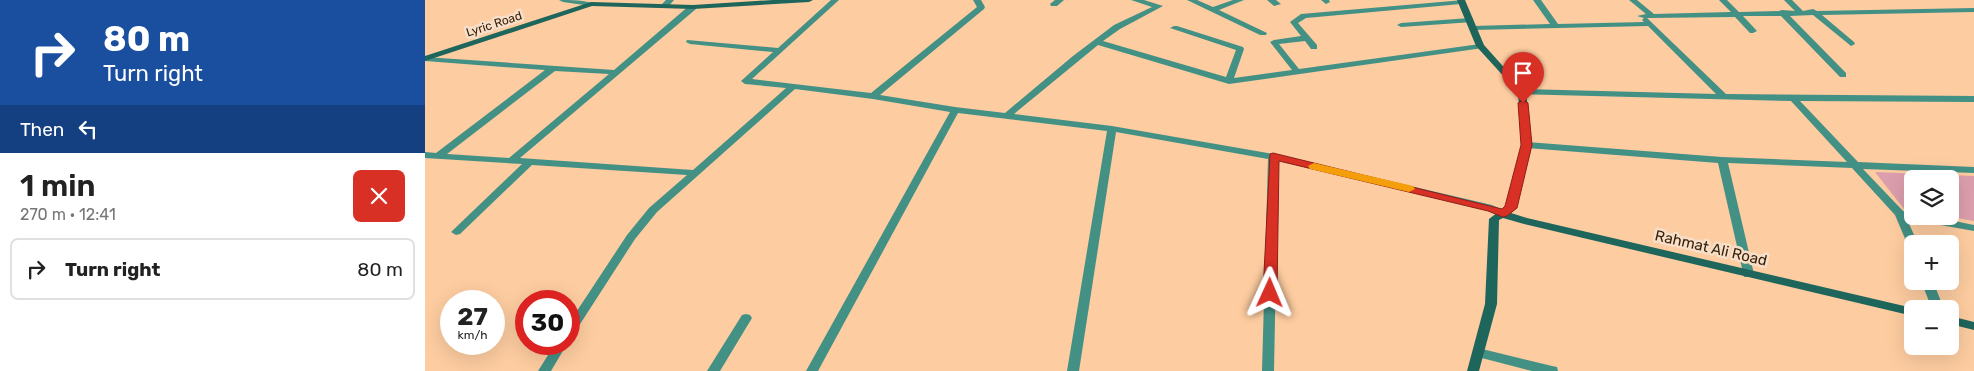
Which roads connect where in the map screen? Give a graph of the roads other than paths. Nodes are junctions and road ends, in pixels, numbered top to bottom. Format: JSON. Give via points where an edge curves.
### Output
{"nodes":[{"id":1,"x":563,"y":0,"type":"edge"},
{"id":2,"x":670,"y":0,"type":"edge"},
{"id":3,"x":809,"y":0,"type":"edge"},
{"id":4,"x":835,"y":0,"type":"edge"},
{"id":5,"x":977,"y":0,"type":"edge"},
{"id":6,"x":1135,"y":0,"type":"edge"},
{"id":7,"x":1191,"y":0,"type":"edge"},
{"id":8,"x":1240,"y":0,"type":"edge"},
{"id":9,"x":1380,"y":0,"type":"edge"},
{"id":10,"x":1537,"y":0,"type":"edge"},
{"id":11,"x":1633,"y":0,"type":"edge"},
{"id":12,"x":1723,"y":0,"type":"edge"},
{"id":13,"x":1788,"y":0,"type":"edge"},
{"id":14,"x":785,"y":1,"type":"edge"},
{"id":15,"x":1461,"y":1,"type":"edge"},
{"id":16,"x":613,"y":2,"type":"edge"},
{"id":17,"x":722,"y":3,"type":"edge"},
{"id":18,"x":591,"y":4,"type":"junction"},
{"id":19,"x":664,"y":6,"type":"junction"},
{"id":20,"x":693,"y":6,"type":"junction"},
{"id":21,"x":1384,"y":8,"type":"junction"},
{"id":22,"x":1213,"y":10,"type":"junction"},
{"id":23,"x":1974,"y":10,"type":"edge"},
{"id":24,"x":1782,"y":12,"type":"junction"},
{"id":25,"x":1800,"y":12,"type":"junction"},
{"id":26,"x":1813,"y":12,"type":"junction"},
{"id":27,"x":1735,"y":13,"type":"junction"},
{"id":28,"x":1653,"y":16,"type":"junction"},
{"id":29,"x":1471,"y":24,"type":"junction"},
{"id":30,"x":1649,"y":24,"type":"junction"},
{"id":31,"x":1401,"y":26,"type":"dead end"},
{"id":32,"x":1556,"y":26,"type":"junction"},
{"id":33,"x":1174,"y":28,"type":"dead end"},
{"id":34,"x":1753,"y":31,"type":"dead end"},
{"id":35,"x":1263,"y":32,"type":"dead end"},
{"id":36,"x":1307,"y":38,"type":"junction"},
{"id":37,"x":690,"y":42,"type":"dead end"},
{"id":38,"x":1097,"y":42,"type":"junction"},
{"id":39,"x":1851,"y":44,"type":"dead end"},
{"id":40,"x":1480,"y":46,"type":"junction"},
{"id":41,"x":1314,"y":47,"type":"dead end"},
{"id":42,"x":779,"y":50,"type":"junction"},
{"id":43,"x":425,"y":59,"type":"edge"},
{"id":44,"x":552,"y":69,"type":"junction"},
{"id":45,"x":1297,"y":71,"type":"junction"},
{"id":46,"x":614,"y":72,"type":"junction"},
{"id":47,"x":1843,"y":75,"type":"dead end"},
{"id":48,"x":1229,"y":81,"type":"junction"},
{"id":49,"x":793,"y":87,"type":"junction"},
{"id":50,"x":1522,"y":92,"type":"junction"},
{"id":51,"x":873,"y":96,"type":"junction"},
{"id":52,"x":1723,"y":96,"type":"junction"},
{"id":53,"x":1793,"y":98,"type":"junction"},
{"id":54,"x":1974,"y":99,"type":"edge"},
{"id":55,"x":955,"y":110,"type":"junction"},
{"id":56,"x":1007,"y":116,"type":"junction"},
{"id":57,"x":1112,"y":128,"type":"junction"},
{"id":58,"x":1527,"y":145,"type":"junction"},
{"id":59,"x":425,"y":155,"type":"edge"},
{"id":60,"x":439,"y":155,"type":"junction"},
{"id":61,"x":1273,"y":157,"type":"junction"},
{"id":62,"x":511,"y":160,"type":"junction"},
{"id":63,"x":1722,"y":160,"type":"junction"},
{"id":64,"x":531,"y":161,"type":"junction"},
{"id":65,"x":1856,"y":166,"type":"junction"},
{"id":66,"x":1974,"y":170,"type":"edge"},
{"id":67,"x":697,"y":173,"type":"junction"},
{"id":68,"x":1503,"y":214,"type":"junction"},
{"id":69,"x":1900,"y":214,"type":"junction"},
{"id":70,"x":1974,"y":228,"type":"edge"},
{"id":71,"x":456,"y":232,"type":"dead end"},
{"id":72,"x":1909,"y":235,"type":"edge"},
{"id":73,"x":1748,"y":274,"type":"junction"},
{"id":74,"x":1904,"y":310,"type":"edge"},
{"id":75,"x":580,"y":315,"type":"edge"},
{"id":76,"x":746,"y":318,"type":"dead end"},
{"id":77,"x":1959,"y":322,"type":"edge"},
{"id":78,"x":1974,"y":326,"type":"edge"},
{"id":79,"x":1478,"y":352,"type":"junction"},
{"id":80,"x":554,"y":355,"type":"edge"},
{"id":81,"x":544,"y":371,"type":"edge"},
{"id":82,"x":713,"y":371,"type":"edge"},
{"id":83,"x":812,"y":371,"type":"edge"},
{"id":84,"x":1073,"y":371,"type":"edge"},
{"id":85,"x":1268,"y":371,"type":"edge"},
{"id":86,"x":1473,"y":371,"type":"edge"},
{"id":87,"x":1552,"y":371,"type":"edge"}],
"edges":[{"from":1,"to":18,"type":"street"},
{"from":2,"to":19,"type":"street"},
{"from":3,"to":14,"type":"street","name":"Lyric Road"},
{"from":4,"to":42,"type":"street"},
{"from":5,"to":51,"type":"street","via":[[981,7]]},
{"from":6,"to":38,"type":"street","via":[[1159,6],[1117,27]]},
{"from":7,"to":22,"type":"street"},
{"from":8,"to":22,"type":"street"},
{"from":9,"to":21,"type":"street"},
{"from":10,"to":32,"type":"street"},
{"from":11,"to":28,"type":"street"},
{"from":12,"to":27,"type":"street"},
{"from":13,"to":25,"type":"street"},
{"from":14,"to":17,"type":"street","name":"Lyric Road"},
{"from":15,"to":21,"type":"street"},
{"from":15,"to":29,"type":"street"},
{"from":16,"to":18,"type":"street","name":"Lyric Road"},
{"from":16,"to":19,"type":"street","name":"Lyric Road"},
{"from":17,"to":20,"type":"street","name":"Lyric Road"},
{"from":18,"to":43,"type":"street","name":"Lyric Road"},
{"from":19,"to":20,"type":"street","name":"Lyric Road"},
{"from":20,"to":46,"type":"street"},
{"from":21,"to":36,"type":"street","via":[[1304,16],[1294,22]]},
{"from":22,"to":35,"type":"street"},
{"from":23,"to":26,"type":"street"},
{"from":24,"to":25,"type":"street"},
{"from":24,"to":27,"type":"street"},
{"from":24,"to":47,"type":"street"},
{"from":25,"to":26,"type":"street"},
{"from":26,"to":39,"type":"street"},
{"from":27,"to":28,"type":"street"},
{"from":27,"to":34,"type":"street"},
{"from":28,"to":30,"type":"street","via":[[1641,16]]},
{"from":29,"to":31,"type":"street"},
{"from":29,"to":32,"type":"street"},
{"from":29,"to":40,"type":"street"},
{"from":30,"to":32,"type":"street"},
{"from":30,"to":52,"type":"street"},
{"from":33,"to":48,"type":"street","via":[[1240,49]]},
{"from":36,"to":41,"type":"street"},
{"from":36,"to":45,"type":"street","via":[[1274,42]]},
{"from":37,"to":42,"type":"street"},
{"from":38,"to":48,"type":"street"},
{"from":38,"to":56,"type":"street"},
{"from":40,"to":45,"type":"street"},
{"from":40,"to":50,"type":"street"},
{"from":42,"to":49,"type":"street","via":[[745,81]]},
{"from":43,"to":44,"type":"street"},
{"from":44,"to":46,"type":"street"},
{"from":44,"to":60,"type":"street"},
{"from":45,"to":48,"type":"street"},
{"from":46,"to":62,"type":"street"},
{"from":49,"to":51,"type":"street"},
{"from":49,"to":67,"type":"street"},
{"from":50,"to":52,"type":"street"},
{"from":50,"to":58,"type":"street"},
{"from":51,"to":55,"type":"street"},
{"from":52,"to":53,"type":"street"},
{"from":53,"to":54,"type":"street"},
{"from":53,"to":65,"type":"street"},
{"from":55,"to":56,"type":"street"},
{"from":55,"to":83,"type":"street"},
{"from":56,"to":57,"type":"street"},
{"from":57,"to":61,"type":"street"},
{"from":57,"to":84,"type":"street"},
{"from":58,"to":63,"type":"street"},
{"from":58,"to":68,"type":"street","via":[[1511,208]]},
{"from":59,"to":60,"type":"street"},
{"from":60,"to":62,"type":"street"},
{"from":61,"to":68,"type":"street","via":[[1492,208]]},
{"from":61,"to":85,"type":"street"},
{"from":62,"to":64,"type":"street"},
{"from":63,"to":65,"type":"street"},
{"from":63,"to":73,"type":"street"},
{"from":64,"to":67,"type":"street"},
{"from":64,"to":71,"type":"street"},
{"from":65,"to":66,"type":"street"},
{"from":65,"to":69,"type":"street"},
{"from":67,"to":75,"type":"street","via":[[653,210],[631,237]]},
{"from":68,"to":73,"type":"street","name":"Rahmat Ali Road"},
{"from":68,"to":79,"type":"street","via":[[1494,219],[1491,304]]},
{"from":69,"to":70,"type":"street"},
{"from":69,"to":72,"type":"street"},
{"from":73,"to":74,"type":"street","name":"Rahmat Ali Road"},
{"from":76,"to":82,"type":"street"},
{"from":77,"to":78,"type":"street"},
{"from":79,"to":86,"type":"street"},
{"from":79,"to":87,"type":"street"},
{"from":80,"to":81,"type":"street"}]}
